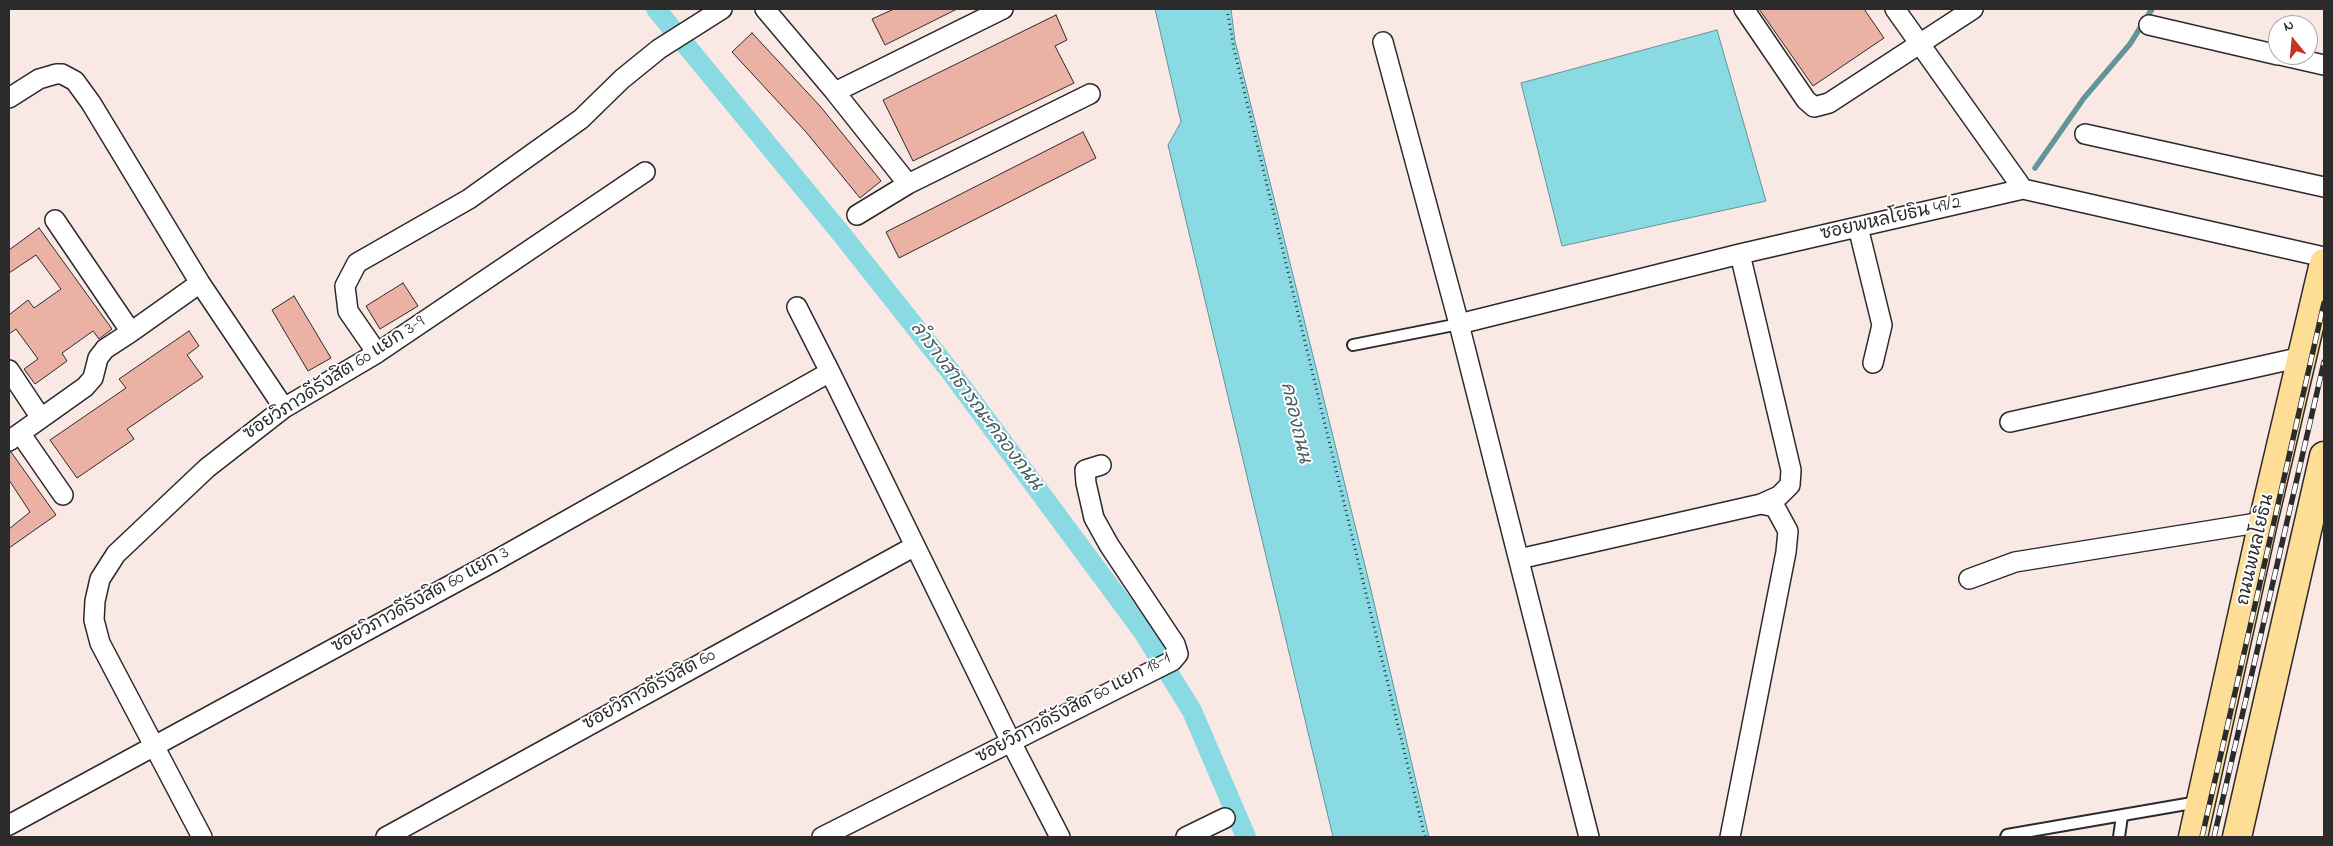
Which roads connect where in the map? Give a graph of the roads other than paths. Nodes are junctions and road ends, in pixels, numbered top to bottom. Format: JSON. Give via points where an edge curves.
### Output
{"nodes":[{"id":1,"x":722,"y":9,"type":"edge"},
{"id":2,"x":765,"y":9,"type":"edge"},
{"id":3,"x":1003,"y":9,"type":"edge"},
{"id":4,"x":1744,"y":9,"type":"edge"},
{"id":5,"x":1895,"y":9,"type":"edge"},
{"id":6,"x":1973,"y":9,"type":"edge"},
{"id":7,"x":2150,"y":25,"type":"dead end"},
{"id":8,"x":1383,"y":42,"type":"dead end"},
{"id":9,"x":1921,"y":44,"type":"junction"},
{"id":10,"x":2268,"y":52,"type":"edge"},
{"id":11,"x":835,"y":92,"type":"junction"},
{"id":12,"x":1090,"y":94,"type":"dead end"},
{"id":13,"x":9,"y":98,"type":"edge"},
{"id":14,"x":2084,"y":134,"type":"dead end"},
{"id":15,"x":645,"y":172,"type":"dead end"},
{"id":16,"x":908,"y":184,"type":"junction"},
{"id":17,"x":2324,"y":186,"type":"edge"},
{"id":18,"x":2022,"y":189,"type":"junction"},
{"id":19,"x":857,"y":215,"type":"dead end"},
{"id":20,"x":55,"y":220,"type":"dead end"},
{"id":21,"x":1858,"y":227,"type":"junction"},
{"id":22,"x":1740,"y":254,"type":"junction"},
{"id":23,"x":2324,"y":257,"type":"edge"},
{"id":24,"x":2324,"y":263,"type":"edge"},
{"id":25,"x":200,"y":283,"type":"junction"},
{"id":26,"x":797,"y":308,"type":"dead end"},
{"id":27,"x":1460,"y":324,"type":"junction"},
{"id":28,"x":131,"y":332,"type":"junction"},
{"id":29,"x":1353,"y":345,"type":"dead end"},
{"id":30,"x":377,"y":353,"type":"junction"},
{"id":31,"x":2302,"y":357,"type":"junction"},
{"id":32,"x":1873,"y":363,"type":"dead end"},
{"id":33,"x":9,"y":370,"type":"edge"},
{"id":34,"x":830,"y":372,"type":"junction"},
{"id":35,"x":284,"y":408,"type":"junction"},
{"id":36,"x":41,"y":418,"type":"junction"},
{"id":37,"x":2010,"y":422,"type":"dead end"},
{"id":38,"x":14,"y":437,"type":"edge"},
{"id":39,"x":2324,"y":456,"type":"edge"},
{"id":40,"x":1101,"y":465,"type":"dead end"},
{"id":41,"x":63,"y":495,"type":"dead end"},
{"id":42,"x":1761,"y":504,"type":"junction"},
{"id":43,"x":2263,"y":522,"type":"junction"},
{"id":44,"x":915,"y":546,"type":"junction"},
{"id":45,"x":1519,"y":559,"type":"junction"},
{"id":46,"x":1969,"y":579,"type":"dead end"},
{"id":47,"x":1011,"y":742,"type":"junction"},
{"id":48,"x":153,"y":746,"type":"junction"},
{"id":49,"x":2202,"y":801,"type":"junction"},
{"id":50,"x":2122,"y":816,"type":"junction"},
{"id":51,"x":1225,"y":818,"type":"dead end"},
{"id":52,"x":11,"y":819,"type":"edge"},
{"id":53,"x":844,"y":833,"type":"edge"},
{"id":54,"x":202,"y":837,"type":"edge"},
{"id":55,"x":386,"y":837,"type":"edge"},
{"id":56,"x":822,"y":837,"type":"edge"},
{"id":57,"x":1060,"y":837,"type":"edge"},
{"id":58,"x":1186,"y":837,"type":"edge"},
{"id":59,"x":1589,"y":837,"type":"edge"},
{"id":60,"x":1730,"y":837,"type":"edge"},
{"id":61,"x":2006,"y":837,"type":"edge"},
{"id":62,"x":2119,"y":837,"type":"edge"},
{"id":63,"x":2194,"y":837,"type":"edge"},
{"id":64,"x":2237,"y":837,"type":"edge"}],
"edges":[{"from":1,"to":30,"type":"street","via":[[659,49],[581,119],[469,199],[357,263],[345,286],[348,311]]},
{"from":2,"to":11,"type":"street"},
{"from":3,"to":11,"type":"street"},
{"from":4,"to":9,"type":"street","via":[[1814,107],[1829,103]]},
{"from":5,"to":9,"type":"street"},
{"from":6,"to":9,"type":"street"},
{"from":7,"to":10,"type":"street"},
{"from":8,"to":27,"type":"street"},
{"from":9,"to":18,"type":"street"},
{"from":11,"to":16,"type":"street"},
{"from":12,"to":16,"type":"street"},
{"from":13,"to":25,"type":"street","via":[[56,74],[75,81]]},
{"from":14,"to":17,"type":"street"},
{"from":15,"to":30,"type":"street","name":"ซอยวิภาวดีรังสิต 60 แยก 3-9"},
{"from":16,"to":19,"type":"street"},
{"from":18,"to":21,"type":"street","name":"ซอยพหลโยธิน 49/2"},
{"from":18,"to":23,"type":"street","name":"ซอยพหลโยธิน 49/2"},
{"from":20,"to":28,"type":"street"},
{"from":21,"to":22,"type":"street","name":"ซอยพหลโยธิน 49/2"},
{"from":21,"to":32,"type":"street","via":[[1882,325]]},
{"from":22,"to":27,"type":"street","name":"ซอยพหลโยธิน 49/2"},
{"from":22,"to":42,"type":"street","via":[[1791,470],[1790,485],[1779,496]]},
{"from":24,"to":31,"type":"main road","name":"ถนนพหลโยธิน"},
{"from":25,"to":28,"type":"street"},
{"from":25,"to":35,"type":"street"},
{"from":26,"to":34,"type":"street"},
{"from":27,"to":29,"type":"lane"},
{"from":27,"to":45,"type":"street"},
{"from":28,"to":36,"type":"street","via":[[105,349],[98,358],[93,378],[85,388]]},
{"from":30,"to":35,"type":"street","name":"ซอยวิภาวดีรังสิต 60 แยก 3-9"},
{"from":31,"to":37,"type":"street"},
{"from":31,"to":43,"type":"main road","name":"ถนนพหลโยธิน"},
{"from":33,"to":36,"type":"street"},
{"from":34,"to":44,"type":"street"},
{"from":34,"to":48,"type":"street","name":"ซอยวิภาวดีรังสิต 60 แยก 3","via":[[493,562]]},
{"from":35,"to":48,"type":"street","name":"ซอยวิภาวดีรังสิต 60 แยก 3-9","via":[[207,468],[161,510],[116,554],[100,579],[94,620],[100,643]]},
{"from":36,"to":38,"type":"street"},
{"from":38,"to":41,"type":"street"},
{"from":39,"to":64,"type":"main road"},
{"from":40,"to":47,"type":"street","name":"ซอยวิภาวดีรังสิต 60 แยก 18-1","via":[[1085,470],[1094,518],[1108,545],[1175,644],[1178,654],[1155,670]]},
{"from":42,"to":45,"type":"street"},
{"from":42,"to":60,"type":"street","via":[[1775,507],[1788,531]]},
{"from":43,"to":46,"type":"street","via":[[2015,562]]},
{"from":43,"to":49,"type":"main road","name":"ถนนพหลโยธิน"},
{"from":44,"to":47,"type":"street"},
{"from":44,"to":55,"type":"street","name":"ซอยวิภาวดีรังสิต 60"},
{"from":45,"to":59,"type":"street"},
{"from":47,"to":53,"type":"street","name":"ซอยวิภาวดีรังสิต 60 แยก 18-1"},
{"from":47,"to":57,"type":"street"},
{"from":48,"to":52,"type":"street","name":"ซอยวิภาวดีรังสิต 60 แยก 3"},
{"from":48,"to":54,"type":"street","name":"ซอยวิภาวดีรังสิต 60 แยก 3-9"},
{"from":49,"to":50,"type":"lane"},
{"from":49,"to":63,"type":"main road","name":"ถนนพหลโยธิน"},
{"from":50,"to":61,"type":"lane"},
{"from":50,"to":62,"type":"lane"},
{"from":51,"to":58,"type":"street"},
{"from":53,"to":56,"type":"street","name":"ซอยวิภาวดีรังสิต 60 แยก 18-1"}]}
